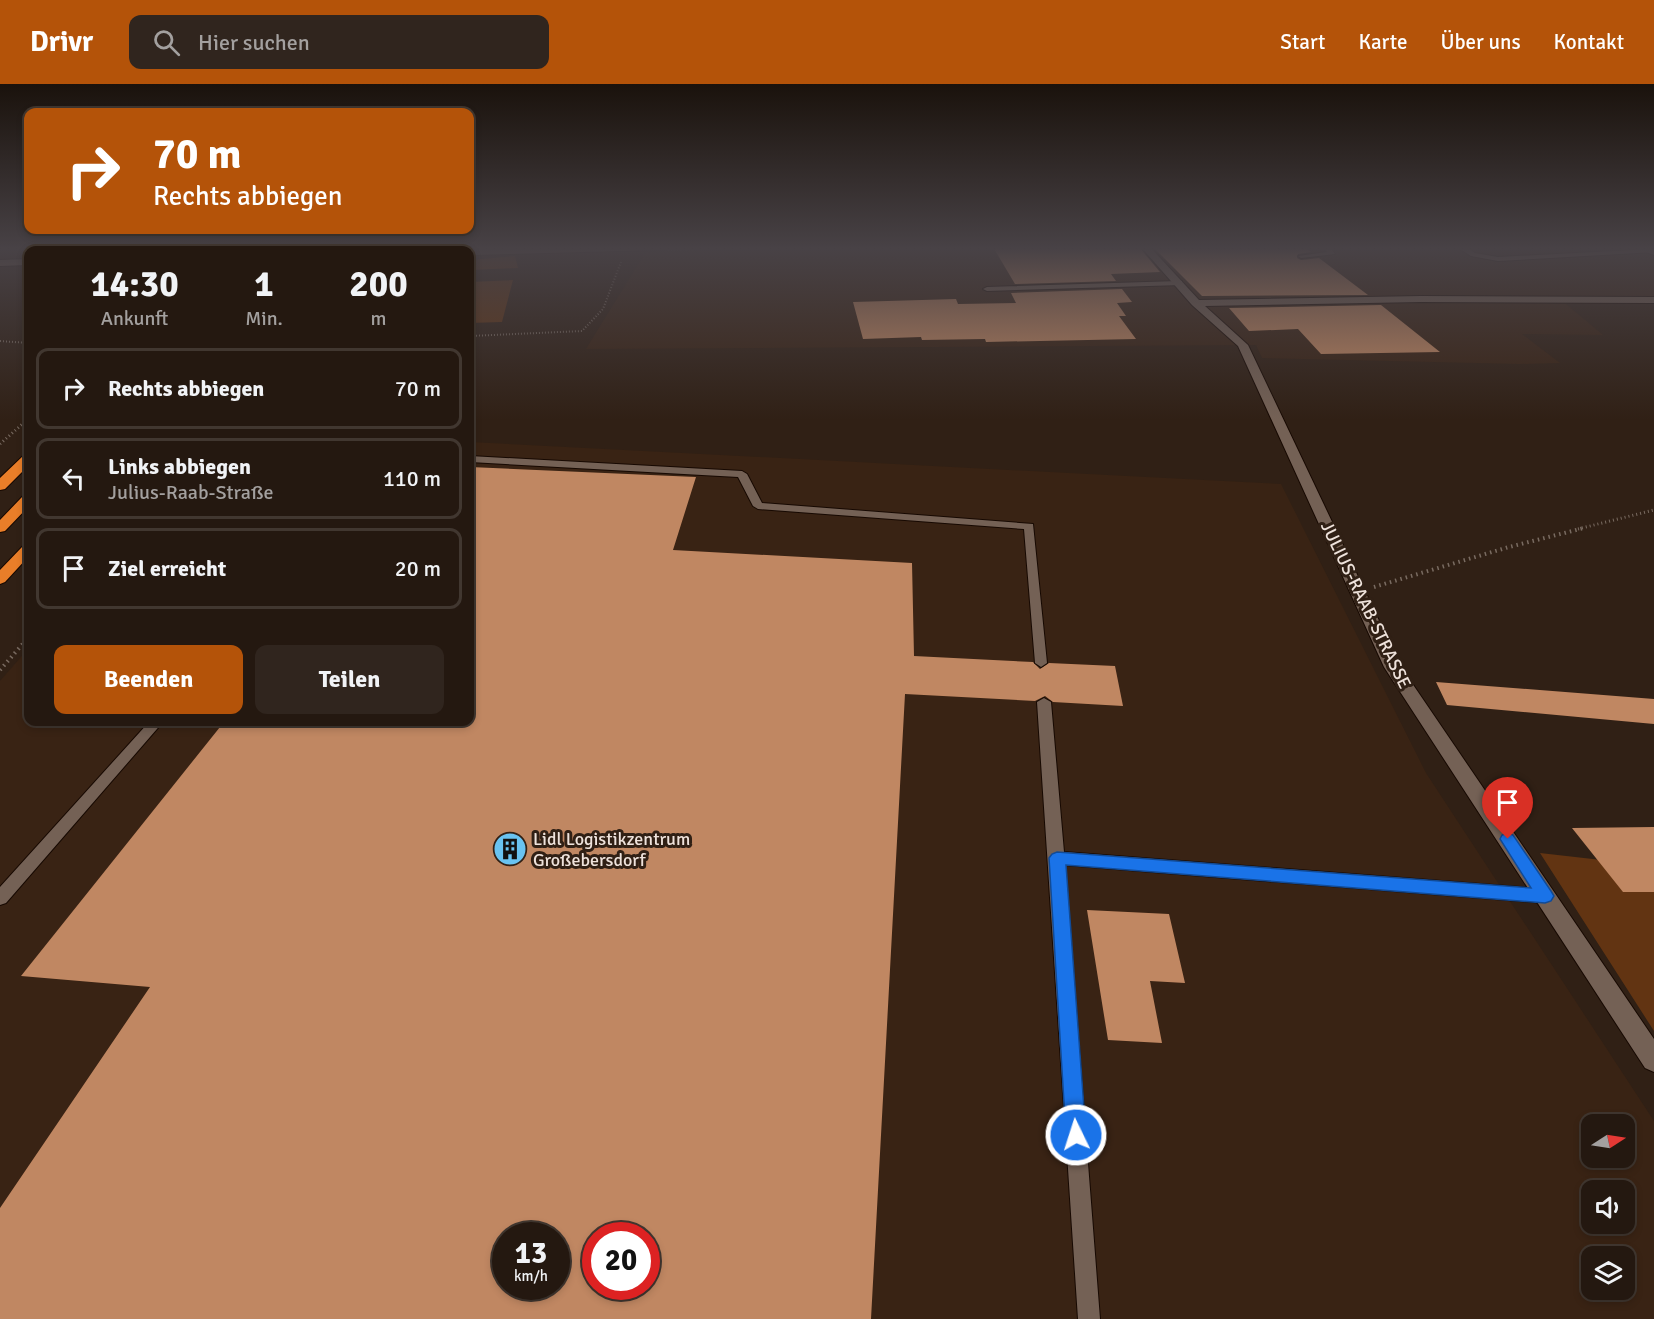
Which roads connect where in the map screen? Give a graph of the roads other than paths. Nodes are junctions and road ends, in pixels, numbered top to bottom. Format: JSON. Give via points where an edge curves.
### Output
{"nodes":[{"id":1,"x":1198,"y":305,"type":"edge"},
{"id":2,"x":474,"y":459,"type":"edge"},
{"id":3,"x":24,"y":463,"type":"edge"},
{"id":4,"x":0,"y":486,"type":"edge"},
{"id":5,"x":24,"y":504,"type":"edge"},
{"id":6,"x":0,"y":528,"type":"edge"},
{"id":7,"x":24,"y":553,"type":"edge"},
{"id":8,"x":0,"y":579,"type":"edge"},
{"id":9,"x":1041,"y":663,"type":"dead end"},
{"id":10,"x":1044,"y":702,"type":"dead end"},
{"id":11,"x":152,"y":726,"type":"edge"},
{"id":12,"x":1057,"y":858,"type":"junction"},
{"id":13,"x":1545,"y":896,"type":"junction"},
{"id":14,"x":0,"y":898,"type":"edge"},
{"id":15,"x":1654,"y":1060,"type":"edge"},
{"id":16,"x":1089,"y":1319,"type":"edge"}],
"edges":[{"from":1,"to":13,"type":"street","name":"JULIUS-RAAB-STRASSE","via":[[1244,345],[1393,667]]},
{"from":2,"to":9,"type":"lane","via":[[742,474],[758,506],[1029,526]]},
{"from":3,"to":4,"type":"highway"},
{"from":5,"to":6,"type":"highway"},
{"from":7,"to":8,"type":"highway"},
{"from":10,"to":12,"type":"lane"},
{"from":11,"to":14,"type":"lane"},
{"from":12,"to":13,"type":"lane"},
{"from":12,"to":16,"type":"lane"},
{"from":13,"to":15,"type":"street","name":"JULIUS-RAAB-STRASSE"}]}
